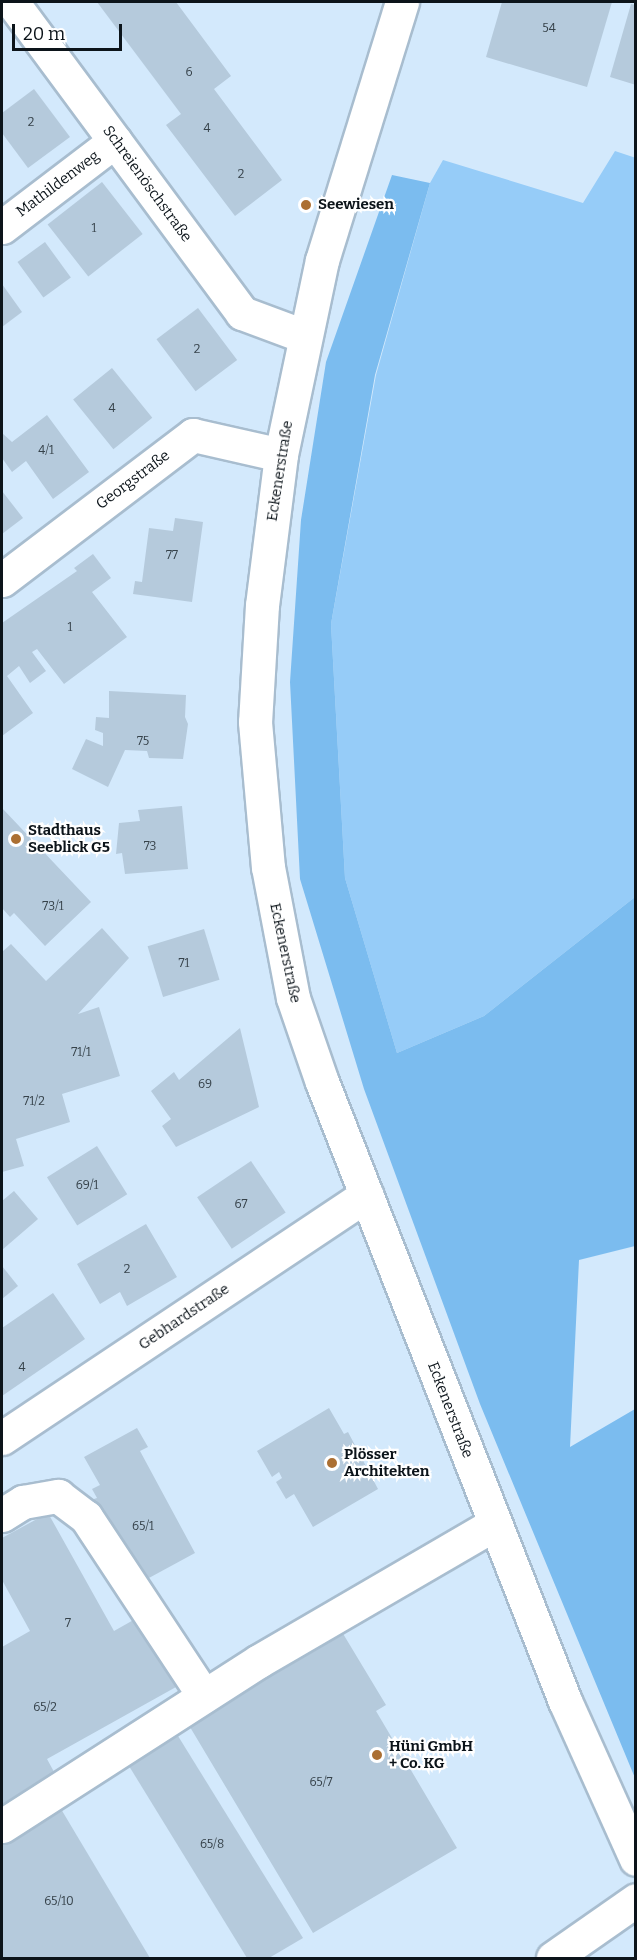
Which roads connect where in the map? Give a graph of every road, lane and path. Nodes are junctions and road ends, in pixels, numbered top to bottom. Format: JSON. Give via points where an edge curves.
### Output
{"nodes":[{"id":1,"x":12,"y":2,"type":"edge"},
{"id":2,"x":402,"y":2,"type":"edge"},
{"id":3,"x":115,"y":141,"type":"junction"},
{"id":4,"x":2,"y":227,"type":"edge"},
{"id":5,"x":304,"y":336,"type":"junction"},
{"id":6,"x":281,"y":455,"type":"junction"},
{"id":7,"x":2,"y":580,"type":"edge"},
{"id":8,"x":366,"y":1195,"type":"junction"},
{"id":9,"x":2,"y":1438,"type":"edge"},
{"id":10,"x":2,"y":1515,"type":"edge"},
{"id":11,"x":494,"y":1524,"type":"junction"},
{"id":12,"x":204,"y":1696,"type":"junction"},
{"id":13,"x":2,"y":1826,"type":"edge"},
{"id":14,"x":636,"y":1859,"type":"edge"},
{"id":15,"x":636,"y":1900,"type":"edge"},
{"id":16,"x":553,"y":1959,"type":"edge"}],
"edges":[{"from":1,"to":3,"type":"main road","name":"Schreienöschstraße"},
{"from":2,"to":5,"type":"main road","name":"Eckenerstraße","via":[[322,260]]},
{"from":3,"to":4,"type":"main road","name":"Mathildenweg"},
{"from":3,"to":5,"type":"main road","name":"Schreienöschstraße","via":[[242,313]]},
{"from":5,"to":6,"type":"main road","name":"Eckenerstraße"},
{"from":6,"to":7,"type":"main road","name":"Georgstraße","via":[[193,435]]},
{"from":6,"to":8,"type":"main road","name":"Eckenerstraße","via":[[262,605],[255,722],[264,834],[278,932],[293,998]]},
{"from":8,"to":9,"type":"main road","name":"Gebhardstraße"},
{"from":8,"to":11,"type":"main road","name":"Eckenerstraße"},
{"from":10,"to":12,"type":"main road","via":[[23,1502],[58,1496],[86,1517]]},
{"from":11,"to":12,"type":"main road"},
{"from":11,"to":14,"type":"main road","name":"Eckenerstraße","via":[[565,1701]]},
{"from":12,"to":13,"type":"main road"},
{"from":15,"to":16,"type":"main road"}]}
